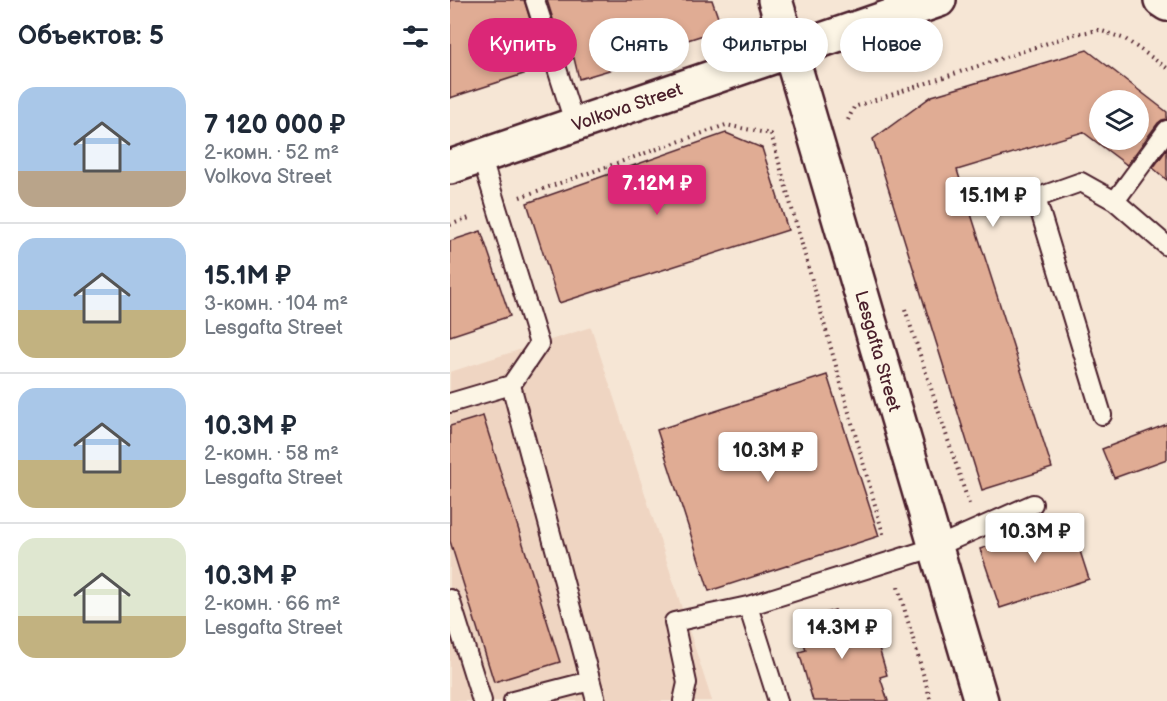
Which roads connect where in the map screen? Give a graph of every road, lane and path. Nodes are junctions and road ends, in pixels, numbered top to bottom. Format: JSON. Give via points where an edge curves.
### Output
{"nodes":[{"id":1,"x":536,"y":0,"type":"edge"},
{"id":2,"x":775,"y":0,"type":"edge"},
{"id":3,"x":939,"y":0,"type":"edge"},
{"id":4,"x":1161,"y":0,"type":"edge"},
{"id":5,"x":1167,"y":4,"type":"edge"},
{"id":6,"x":780,"y":18,"type":"edge"},
{"id":7,"x":828,"y":38,"type":"edge"},
{"id":8,"x":1167,"y":68,"type":"edge"},
{"id":9,"x":728,"y":72,"type":"edge"},
{"id":10,"x":796,"y":72,"type":"edge"},
{"id":11,"x":575,"y":124,"type":"junction"},
{"id":12,"x":844,"y":127,"type":"dead end"},
{"id":13,"x":1167,"y":130,"type":"edge"},
{"id":14,"x":481,"y":156,"type":"junction"},
{"id":15,"x":450,"y":167,"type":"edge"},
{"id":16,"x":1115,"y":201,"type":"junction"},
{"id":17,"x":495,"y":206,"type":"junction"},
{"id":18,"x":450,"y":225,"type":"edge"},
{"id":19,"x":1167,"y":246,"type":"edge"},
{"id":20,"x":904,"y":306,"type":"dead end"},
{"id":21,"x":511,"y":385,"type":"junction"},
{"id":22,"x":450,"y":403,"type":"edge"},
{"id":23,"x":1102,"y":415,"type":"dead end"},
{"id":24,"x":1033,"y":504,"type":"dead end"},
{"id":25,"x":978,"y":529,"type":"junction"},
{"id":26,"x":936,"y":547,"type":"junction"},
{"id":27,"x":891,"y":561,"type":"junction"},
{"id":28,"x":450,"y":599,"type":"edge"},
{"id":29,"x":748,"y":606,"type":"junction"},
{"id":30,"x":590,"y":681,"type":"junction"},
{"id":31,"x":482,"y":701,"type":"edge"},
{"id":32,"x":513,"y":701,"type":"edge"},
{"id":33,"x":596,"y":701,"type":"edge"},
{"id":34,"x":683,"y":701,"type":"edge"},
{"id":35,"x":778,"y":701,"type":"edge"},
{"id":36,"x":931,"y":701,"type":"edge"},
{"id":37,"x":981,"y":701,"type":"edge"}],
"edges":[{"from":1,"to":11,"type":"lane"},
{"from":2,"to":6,"type":"street","name":"Lesgafta Street"},
{"from":3,"to":7,"type":"street","name":"Volkova Street"},
{"from":4,"to":5,"type":"street"},
{"from":8,"to":12,"type":"path","via":[[1125,39],[1099,30],[1075,34],[854,107]]},
{"from":9,"to":11,"type":"street","name":"Volkova Street"},
{"from":10,"to":26,"type":"street","name":"Lesgafta Street"},
{"from":11,"to":14,"type":"street","name":"Volkova Street"},
{"from":13,"to":16,"type":"lane"},
{"from":14,"to":15,"type":"street","name":"Volkova Street"},
{"from":14,"to":17,"type":"lane"},
{"from":16,"to":19,"type":"lane"},
{"from":16,"to":23,"type":"lane","via":[[1081,182],[1036,198]]},
{"from":17,"to":18,"type":"path"},
{"from":17,"to":21,"type":"lane","via":[[539,344]]},
{"from":17,"to":27,"type":"path","via":[[726,126],[771,134]]},
{"from":20,"to":25,"type":"path"},
{"from":21,"to":22,"type":"lane"},
{"from":21,"to":30,"type":"lane"},
{"from":24,"to":25,"type":"lane"},
{"from":25,"to":26,"type":"lane"},
{"from":26,"to":27,"type":"lane"},
{"from":26,"to":37,"type":"street","name":"Lesgafta Street"},
{"from":27,"to":29,"type":"lane"},
{"from":27,"to":36,"type":"path"},
{"from":28,"to":31,"type":"lane"},
{"from":29,"to":34,"type":"lane","via":[[674,622],[687,683]]},
{"from":29,"to":35,"type":"lane"},
{"from":30,"to":32,"type":"lane"},
{"from":30,"to":33,"type":"lane"}]}
